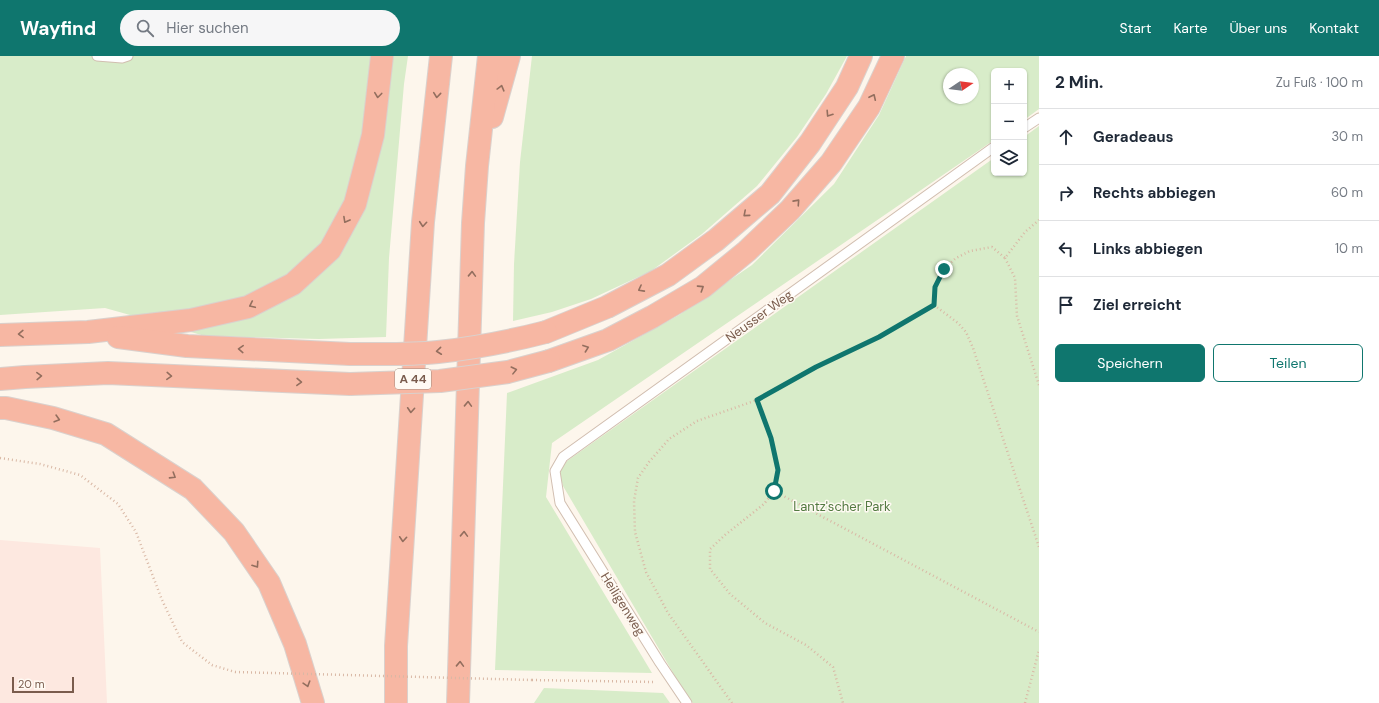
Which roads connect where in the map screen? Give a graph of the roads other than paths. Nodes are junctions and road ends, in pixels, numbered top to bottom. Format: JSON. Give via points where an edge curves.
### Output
{"nodes":[{"id":1,"x":97,"y":56,"type":"edge"},
{"id":2,"x":128,"y":56,"type":"edge"},
{"id":3,"x":382,"y":56,"type":"edge"},
{"id":4,"x":441,"y":56,"type":"edge"},
{"id":5,"x":489,"y":56,"type":"edge"},
{"id":6,"x":509,"y":56,"type":"edge"},
{"id":7,"x":861,"y":56,"type":"edge"},
{"id":8,"x":893,"y":56,"type":"edge"},
{"id":9,"x":1039,"y":118,"type":"edge"},
{"id":10,"x":1027,"y":126,"type":"edge"},
{"id":11,"x":991,"y":149,"type":"edge"},
{"id":12,"x":477,"y":166,"type":"junction"},
{"id":13,"x":88,"y":332,"type":"junction"},
{"id":14,"x":0,"y":335,"type":"edge"},
{"id":15,"x":0,"y":380,"type":"edge"},
{"id":16,"x":0,"y":408,"type":"edge"},
{"id":17,"x":560,"y":503,"type":"joint"},
{"id":18,"x":313,"y":703,"type":"edge"},
{"id":19,"x":396,"y":703,"type":"edge"},
{"id":20,"x":458,"y":703,"type":"edge"},
{"id":21,"x":687,"y":703,"type":"edge"}],
"edges":[{"from":1,"to":2,"type":"lane"},
{"from":3,"to":13,"type":"highway","one_way":true,"via":[[373,135],[355,204],[330,250],[293,284],[248,307],[192,320]]},
{"from":4,"to":19,"type":"highway","number":"A 44","one_way":true,"via":[[422,222],[396,646]]},
{"from":5,"to":12,"type":"highway"},
{"from":12,"to":6,"type":"highway","one_way":true},
{"from":7,"to":13,"type":"highway","one_way":true,"bridge":true,"via":[[847,87],[810,142],[770,194],[716,240],[668,275],[607,307],[546,332],[506,342],[437,352],[395,354],[187,346]]},
{"from":15,"to":8,"type":"highway","one_way":true,"bridge":true,"via":[[108,373],[350,384],[440,381],[508,372],[549,361],[608,340],[703,287],[747,251],[790,210],[831,163],[869,107]]},
{"from":9,"to":10,"type":"lane"},
{"from":11,"to":17,"type":"lane","name":"Neusser Weg","via":[[562,457],[555,471]]},
{"from":20,"to":12,"type":"highway","one_way":true},
{"from":13,"to":14,"type":"highway","one_way":true},
{"from":16,"to":18,"type":"highway","one_way":true,"via":[[53,418],[106,434],[193,489],[234,532],[269,583],[295,644]]},
{"from":17,"to":21,"type":"lane","name":"Heiligenweg"}]}
